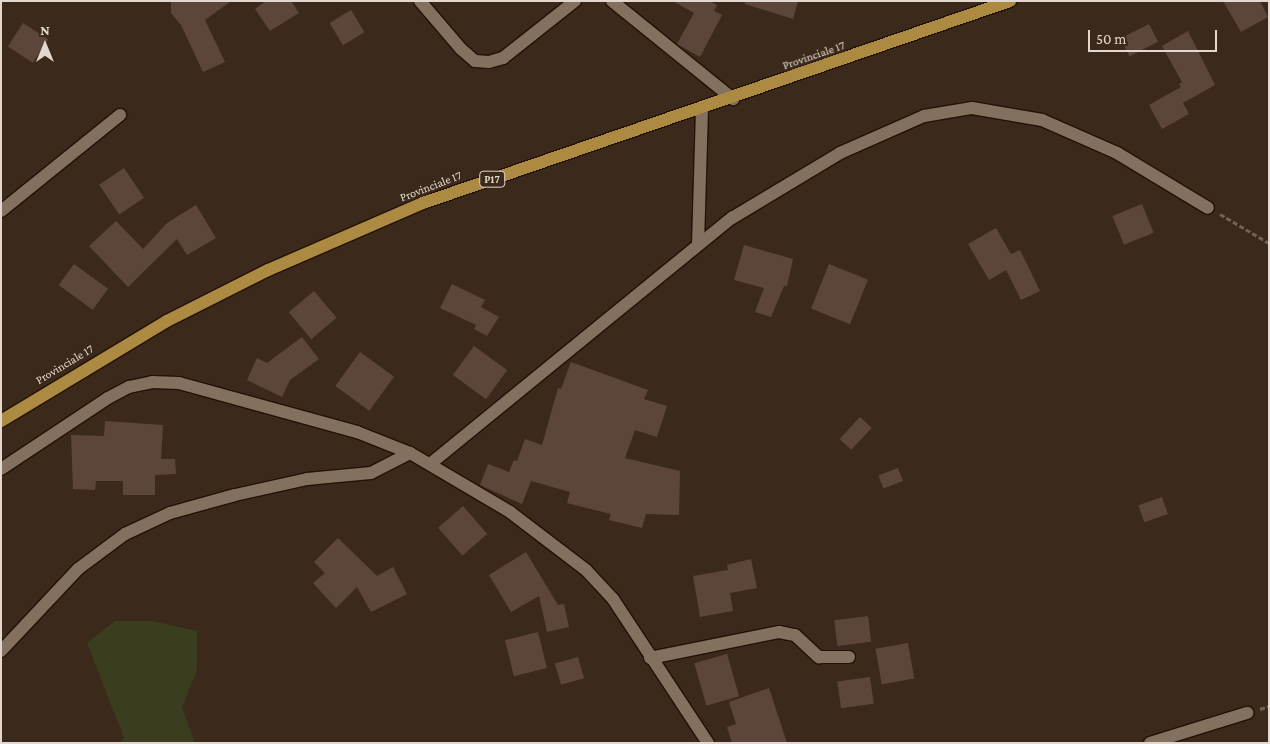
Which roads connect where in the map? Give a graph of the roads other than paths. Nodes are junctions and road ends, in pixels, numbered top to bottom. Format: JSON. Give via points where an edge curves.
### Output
{"nodes":[{"id":1,"x":420,"y":1,"type":"edge"},
{"id":2,"x":575,"y":1,"type":"edge"},
{"id":3,"x":612,"y":1,"type":"edge"},
{"id":4,"x":1010,"y":1,"type":"edge"},
{"id":5,"x":733,"y":99,"type":"junction"},
{"id":6,"x":702,"y":109,"type":"junction"},
{"id":7,"x":120,"y":115,"type":"dead end"},
{"id":8,"x":1208,"y":208,"type":"road end"},
{"id":9,"x":1,"y":211,"type":"edge"},
{"id":10,"x":698,"y":244,"type":"junction"},
{"id":11,"x":1,"y":421,"type":"edge"},
{"id":12,"x":410,"y":453,"type":"junction"},
{"id":13,"x":430,"y":464,"type":"junction"},
{"id":14,"x":1,"y":469,"type":"edge"},
{"id":15,"x":1,"y":651,"type":"edge"},
{"id":16,"x":849,"y":657,"type":"dead end"},
{"id":17,"x":650,"y":658,"type":"junction"},
{"id":18,"x":1247,"y":713,"type":"dead end"},
{"id":19,"x":708,"y":743,"type":"edge"},
{"id":20,"x":1150,"y":743,"type":"edge"}],
"edges":[{"from":1,"to":2,"type":"street","via":[[461,49],[475,61],[489,62],[503,58]]},
{"from":3,"to":5,"type":"street"},
{"from":4,"to":5,"type":"main road","name":"Provinciale 17","number":"P17"},
{"from":5,"to":6,"type":"main road","name":"Provinciale 17","number":"P17"},
{"from":6,"to":10,"type":"street"},
{"from":6,"to":11,"type":"main road","name":"Provinciale 17","number":"P17","via":[[423,203],[268,270],[167,320]]},
{"from":7,"to":9,"type":"street"},
{"from":8,"to":10,"type":"street","via":[[1117,153],[1075,132],[1042,120],[972,108],[924,116],[840,153],[770,193]]},
{"from":10,"to":13,"type":"street"},
{"from":12,"to":13,"type":"street"},
{"from":12,"to":14,"type":"street","via":[[293,412],[179,383],[152,382],[129,387],[108,398]]},
{"from":12,"to":15,"type":"street","via":[[370,473],[307,479],[235,495],[170,513],[124,534],[78,569]]},
{"from":13,"to":17,"type":"street","via":[[510,512],[586,570],[612,598]]},
{"from":16,"to":17,"type":"street","via":[[819,657],[795,635],[778,632]]},
{"from":17,"to":19,"type":"street"},
{"from":18,"to":20,"type":"street"}]}
